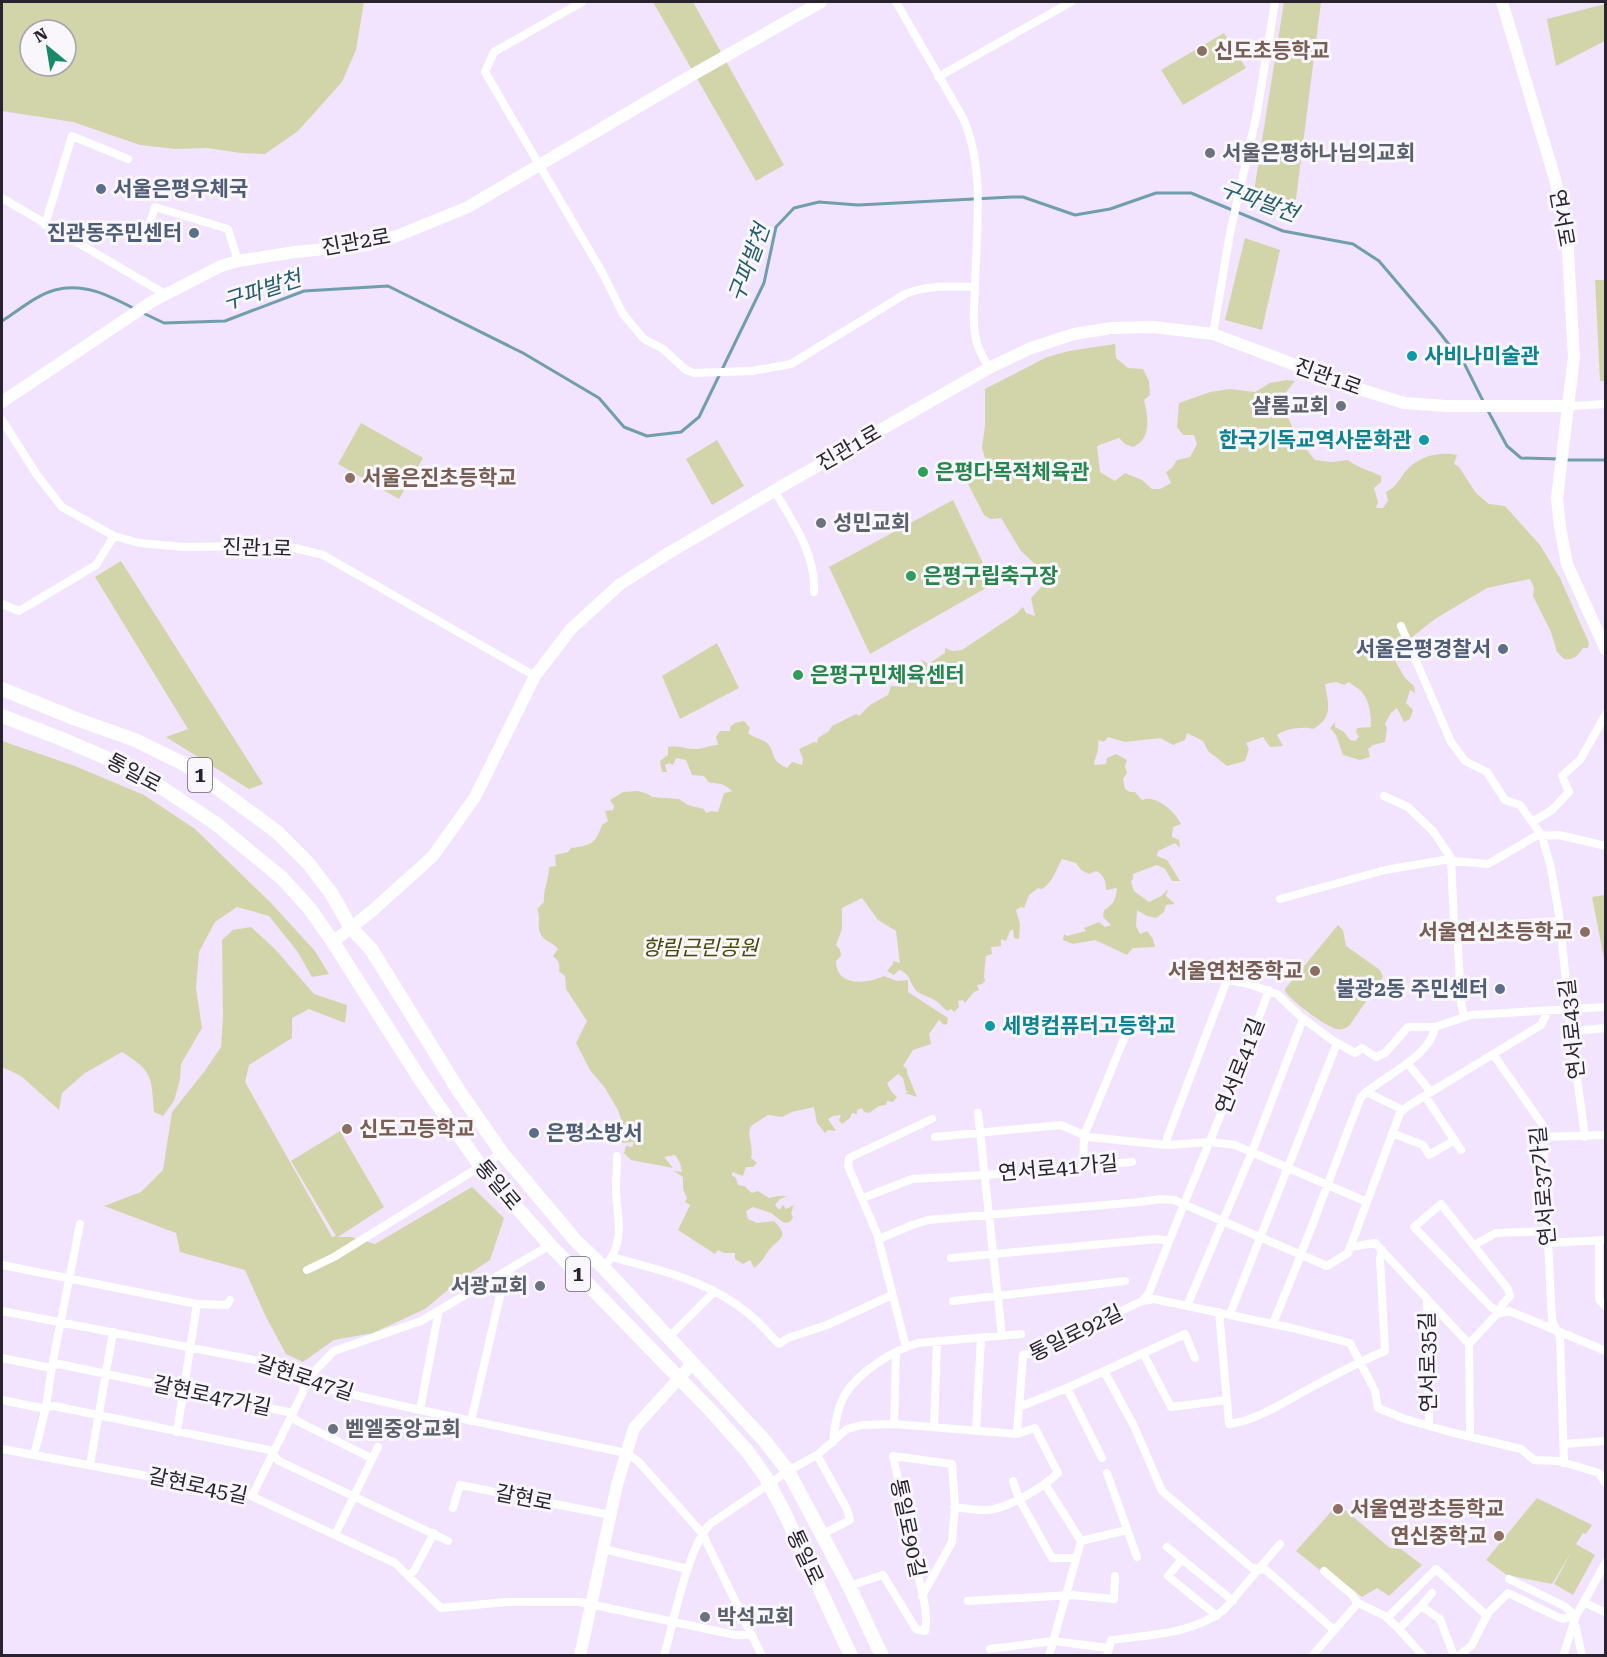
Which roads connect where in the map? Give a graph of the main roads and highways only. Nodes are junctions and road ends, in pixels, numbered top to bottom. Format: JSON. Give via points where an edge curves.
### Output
{"nodes":[{"id":1,"x":821,"y":2,"type":"edge"},
{"id":2,"x":1502,"y":2,"type":"edge"},
{"id":3,"x":2,"y":402,"type":"edge"},
{"id":4,"x":1570,"y":406,"type":"junction"},
{"id":5,"x":1605,"y":650,"type":"edge"},
{"id":6,"x":2,"y":689,"type":"edge"},
{"id":7,"x":2,"y":716,"type":"edge"},
{"id":8,"x":351,"y":928,"type":"junction"},
{"id":9,"x":333,"y":942,"type":"junction"},
{"id":10,"x":692,"y":1364,"type":"junction"},
{"id":11,"x":679,"y":1378,"type":"junction"},
{"id":12,"x":580,"y":1656,"type":"edge"},
{"id":13,"x":851,"y":1656,"type":"edge"},
{"id":14,"x":882,"y":1656,"type":"edge"}],
"edges":[{"from":1,"to":3,"type":"main road","name":"진관2로","via":[[468,207],[366,245],[295,252],[221,266],[124,319]]},
{"from":2,"to":4,"type":"main road","name":"연서로","via":[[1568,234],[1574,357]]},
{"from":4,"to":5,"type":"main road","name":"연서로","via":[[1557,498],[1560,528],[1567,564]]},
{"from":4,"to":8,"type":"main road","name":"진관1로","via":[[1404,403],[1213,334],[1153,327],[1111,328],[1074,334],[1042,345],[989,368],[774,490],[619,585],[571,629],[535,676],[475,797],[433,856]]},
{"from":6,"to":8,"type":"main road","name":"통일로","number":"1","via":[[135,740],[186,765],[277,832],[308,862]]},
{"from":7,"to":9,"type":"main road","name":"통일로","number":"1","via":[[120,764],[174,794],[282,878]]},
{"from":8,"to":9,"type":"main road","name":"진관1로"},
{"from":8,"to":10,"type":"main road","name":"통일로","number":"1","via":[[371,949],[502,1154],[575,1240]]},
{"from":9,"to":11,"type":"main road","name":"통일로","number":"1","via":[[481,1167],[550,1245]]},
{"from":10,"to":11,"type":"main road"},
{"from":10,"to":14,"type":"main road","name":"통일로","number":"1","via":[[788,1471]]},
{"from":11,"to":12,"type":"main road","via":[[634,1428],[610,1515]]},
{"from":11,"to":13,"type":"main road","name":"통일로","number":"1","via":[[747,1451],[769,1485]]}]}
